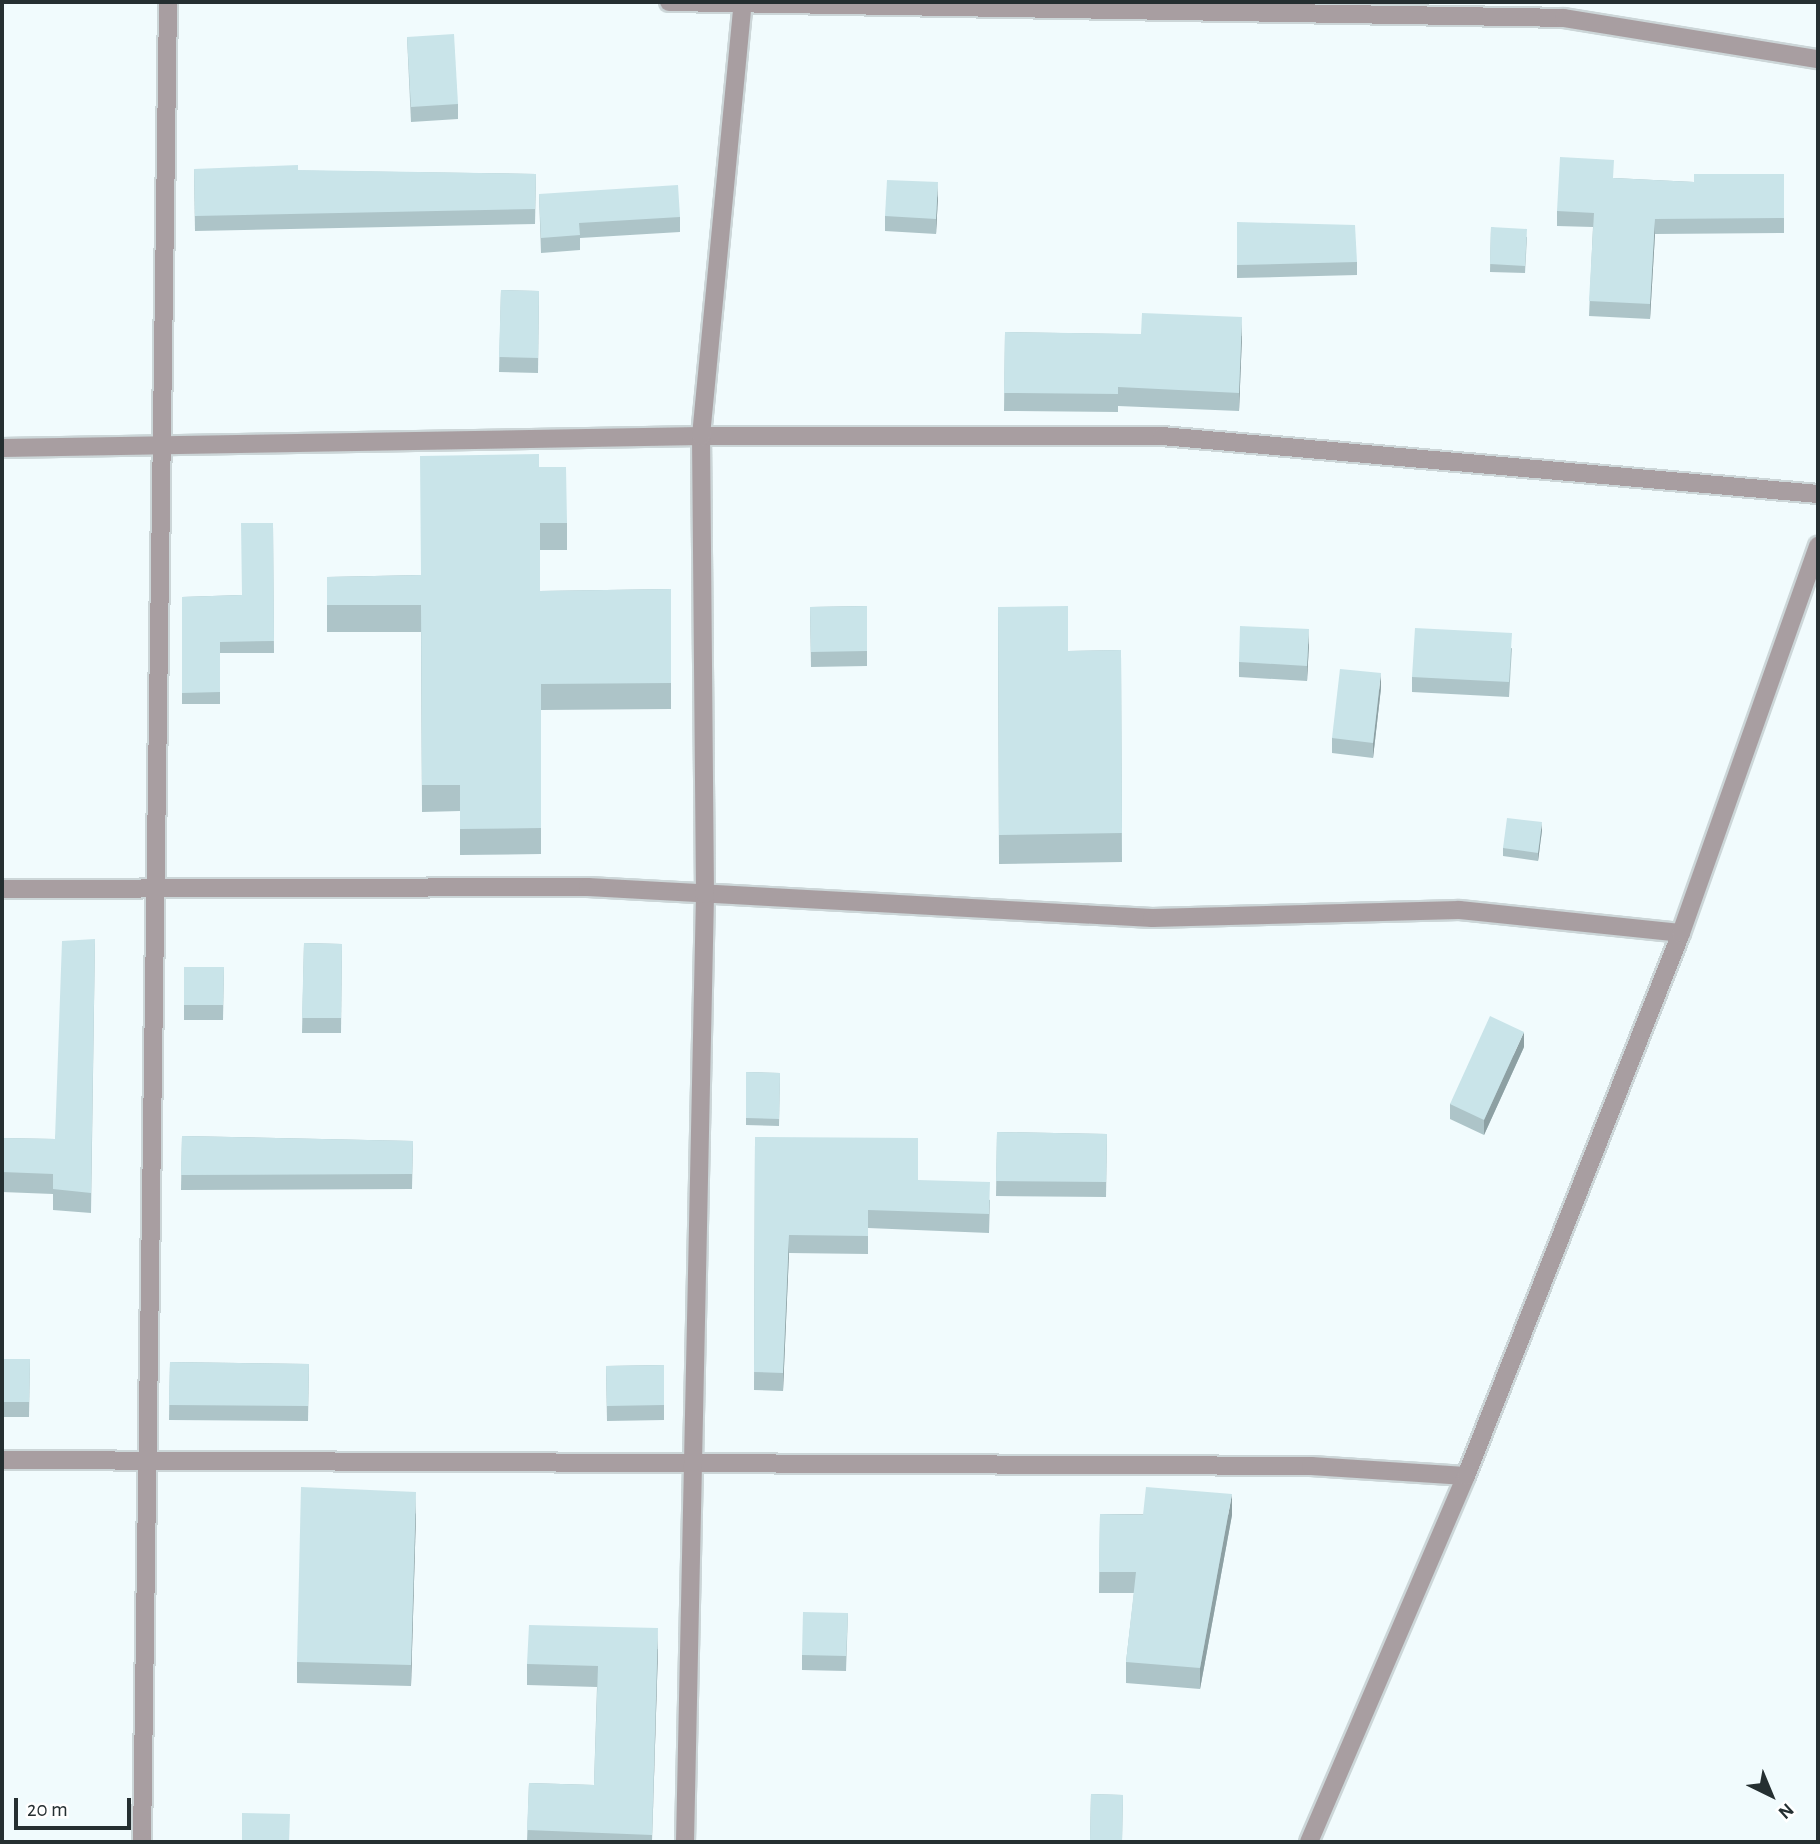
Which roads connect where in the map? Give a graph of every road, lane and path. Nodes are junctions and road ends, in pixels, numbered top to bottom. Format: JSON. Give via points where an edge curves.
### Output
{"nodes":[{"id":1,"x":168,"y":2,"type":"edge"},
{"id":2,"x":669,"y":2,"type":"edge"},
{"id":3,"x":743,"y":2,"type":"edge"},
{"id":4,"x":1563,"y":10,"type":"edge"},
{"id":5,"x":1818,"y":59,"type":"edge"},
{"id":6,"x":701,"y":436,"type":"junction"},
{"id":7,"x":2,"y":448,"type":"edge"},
{"id":8,"x":166,"y":449,"type":"junction"},
{"id":9,"x":1818,"y":494,"type":"edge"},
{"id":10,"x":1818,"y":546,"type":"edge"},
{"id":11,"x":2,"y":890,"type":"edge"},
{"id":12,"x":154,"y":894,"type":"junction"},
{"id":13,"x":705,"y":894,"type":"junction"},
{"id":14,"x":1681,"y":933,"type":"junction"},
{"id":15,"x":2,"y":1460,"type":"edge"},
{"id":16,"x":697,"y":1462,"type":"junction"},
{"id":17,"x":147,"y":1464,"type":"junction"},
{"id":18,"x":1466,"y":1476,"type":"junction"},
{"id":19,"x":142,"y":1842,"type":"edge"},
{"id":20,"x":685,"y":1842,"type":"edge"},
{"id":21,"x":1309,"y":1842,"type":"edge"}],
"edges":[{"from":1,"to":8,"type":"street"},
{"from":2,"to":3,"type":"street"},
{"from":3,"to":4,"type":"street"},
{"from":3,"to":6,"type":"street"},
{"from":4,"to":5,"type":"street"},
{"from":6,"to":8,"type":"street"},
{"from":6,"to":9,"type":"street","via":[[1162,436]]},
{"from":6,"to":13,"type":"street"},
{"from":7,"to":8,"type":"street"},
{"from":8,"to":12,"type":"street"},
{"from":10,"to":14,"type":"street"},
{"from":11,"to":12,"type":"street"},
{"from":12,"to":13,"type":"street","via":[[588,887]]},
{"from":12,"to":17,"type":"street"},
{"from":13,"to":14,"type":"street","via":[[1152,918],[1459,910]]},
{"from":13,"to":16,"type":"street"},
{"from":14,"to":18,"type":"street"},
{"from":15,"to":17,"type":"street"},
{"from":16,"to":17,"type":"street"},
{"from":16,"to":18,"type":"street","via":[[1311,1466]]},
{"from":16,"to":20,"type":"street"},
{"from":17,"to":19,"type":"street"},
{"from":18,"to":21,"type":"street"}]}
